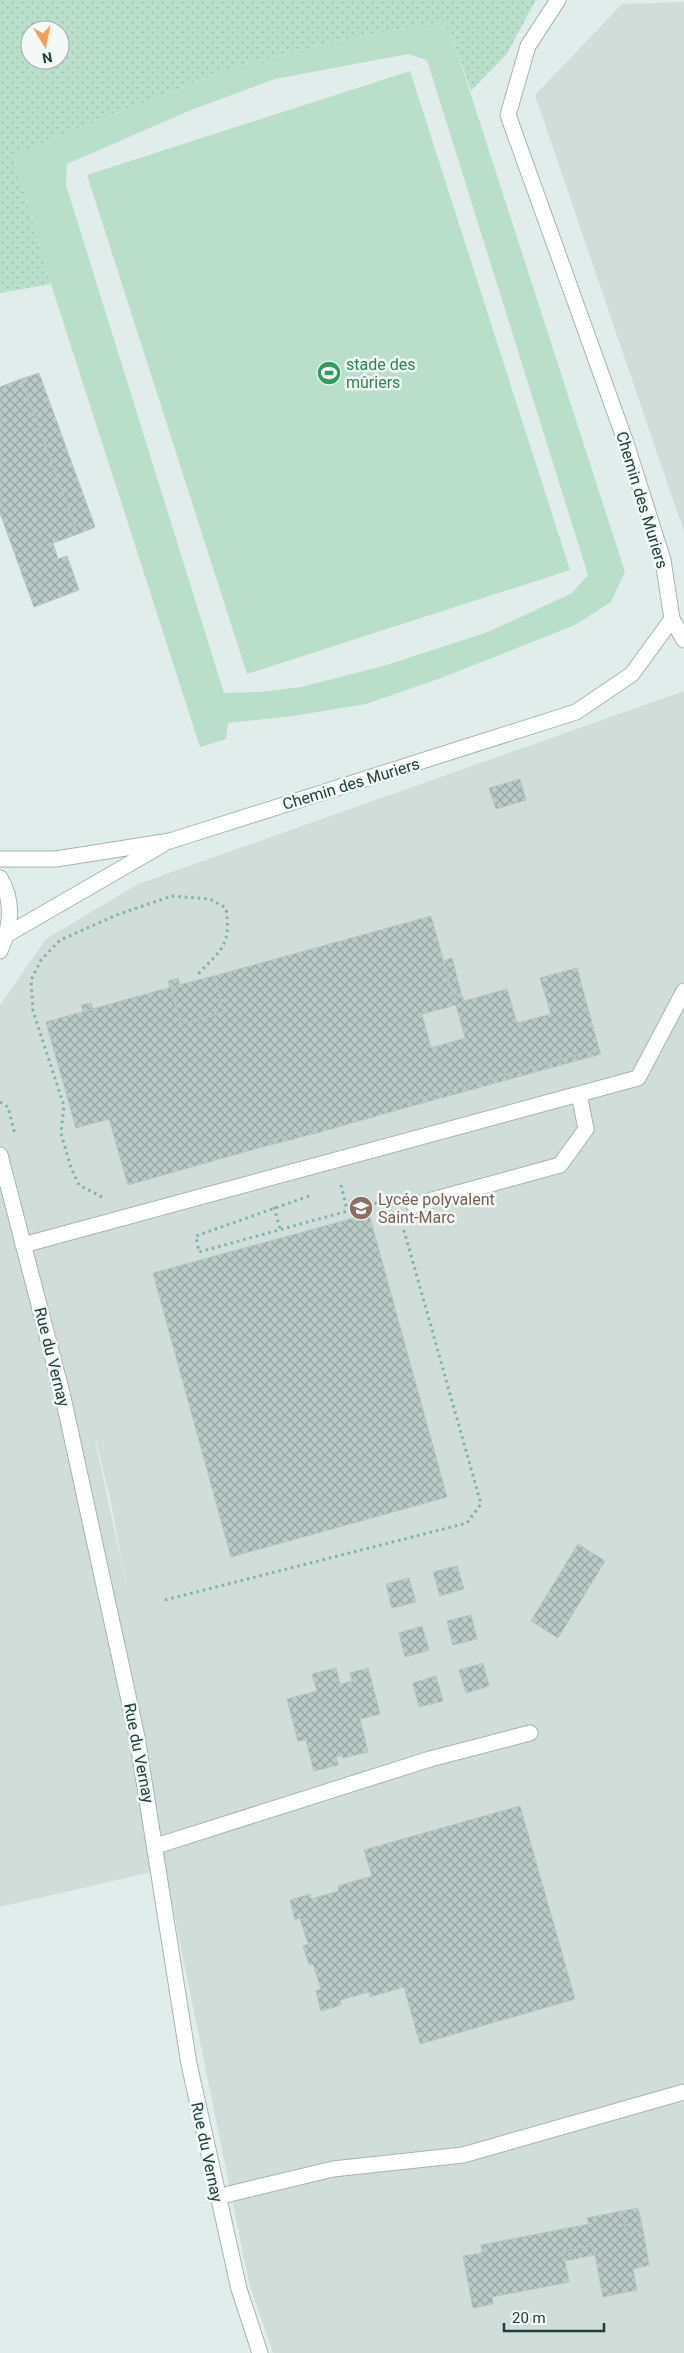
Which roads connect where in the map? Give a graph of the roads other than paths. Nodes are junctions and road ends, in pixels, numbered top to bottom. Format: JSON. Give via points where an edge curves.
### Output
{"nodes":[{"id":1,"x":558,"y":0,"type":"edge"},
{"id":2,"x":672,"y":619,"type":"junction"},
{"id":3,"x":684,"y":640,"type":"edge"},
{"id":4,"x":170,"y":841,"type":"junction"},
{"id":5,"x":0,"y":859,"type":"edge"},
{"id":6,"x":0,"y":878,"type":"edge"},
{"id":7,"x":8,"y":934,"type":"junction"},
{"id":8,"x":0,"y":950,"type":"edge"},
{"id":9,"x":684,"y":991,"type":"edge"},
{"id":10,"x":580,"y":1094,"type":"junction"},
{"id":11,"x":0,"y":1156,"type":"edge"},
{"id":12,"x":414,"y":1205,"type":"dead end"},
{"id":13,"x":24,"y":1245,"type":"junction"},
{"id":14,"x":530,"y":1733,"type":"dead end"},
{"id":15,"x":156,"y":1846,"type":"junction"},
{"id":16,"x":684,"y":2092,"type":"edge"},
{"id":17,"x":217,"y":2197,"type":"junction"},
{"id":18,"x":260,"y":2353,"type":"edge"}],
"edges":[{"from":1,"to":2,"type":"street","name":"Chemin des Muriers","via":[[528,46],[508,115],[626,443],[663,560]]},
{"from":2,"to":3,"type":"street"},
{"from":2,"to":4,"type":"street","name":"Chemin des Muriers","via":[[632,674],[576,712]]},
{"from":4,"to":5,"type":"street","name":"Chemin des Muriers","via":[[56,859]]},
{"from":4,"to":7,"type":"street","name":"Chemin des Muriers"},
{"from":6,"to":7,"type":"street","via":[[10,907]]},
{"from":7,"to":8,"type":"street"},
{"from":9,"to":10,"type":"street","via":[[638,1078]]},
{"from":10,"to":12,"type":"street","via":[[586,1129],[560,1165]]},
{"from":10,"to":13,"type":"street"},
{"from":11,"to":13,"type":"street","name":"Rue du Vernay"},
{"from":13,"to":15,"type":"street","name":"Rue du Vernay","via":[[63,1397],[137,1737]]},
{"from":14,"to":15,"type":"street","via":[[430,1759]]},
{"from":15,"to":17,"type":"street","name":"Rue du Vernay","via":[[188,2064]]},
{"from":16,"to":17,"type":"street","via":[[462,2155],[333,2169]]},
{"from":17,"to":18,"type":"street","name":"Rue du Vernay","via":[[239,2289]]}]}
